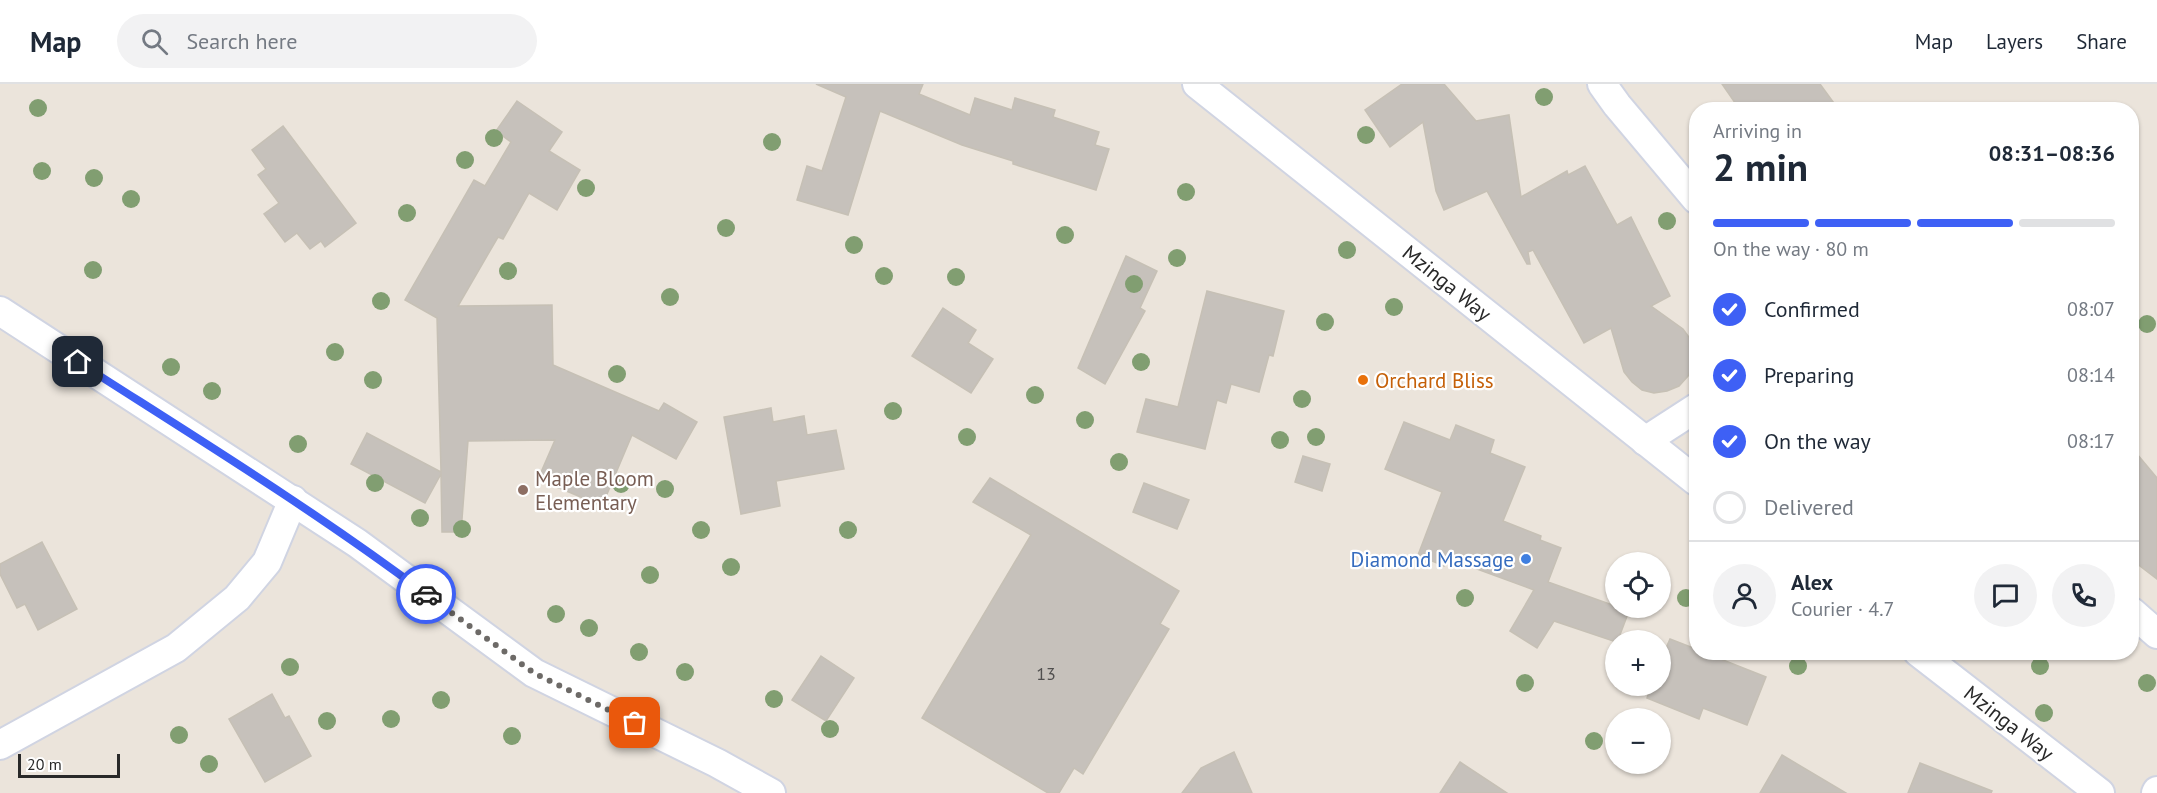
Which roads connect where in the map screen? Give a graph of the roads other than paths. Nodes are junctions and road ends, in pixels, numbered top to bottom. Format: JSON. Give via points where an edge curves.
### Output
{"nodes":[{"id":1,"x":1197,"y":84,"type":"edge"},
{"id":2,"x":1602,"y":84,"type":"edge"},
{"id":3,"x":1689,"y":191,"type":"edge"},
{"id":4,"x":0,"y":311,"type":"edge"},
{"id":5,"x":1689,"y":413,"type":"edge"},
{"id":6,"x":1645,"y":441,"type":"junction"},
{"id":7,"x":1689,"y":476,"type":"edge"},
{"id":8,"x":293,"y":500,"type":"junction"},
{"id":9,"x":2139,"y":618,"type":"edge"},
{"id":10,"x":2157,"y":634,"type":"edge"},
{"id":11,"x":1928,"y":660,"type":"edge"},
{"id":12,"x":0,"y":745,"type":"edge"},
{"id":13,"x":771,"y":793,"type":"edge"},
{"id":14,"x":2100,"y":793,"type":"edge"}],
"edges":[{"from":1,"to":6,"type":"street","name":"Mzinga Way"},
{"from":2,"to":3,"type":"street"},
{"from":4,"to":8,"type":"street"},
{"from":5,"to":6,"type":"street"},
{"from":6,"to":7,"type":"street","name":"Mzinga Way"},
{"from":8,"to":12,"type":"street","via":[[267,562],[237,598],[176,648]]},
{"from":8,"to":13,"type":"street","via":[[534,673]]},
{"from":9,"to":10,"type":"street"},
{"from":11,"to":14,"type":"street","name":"Mzinga Way"}]}
